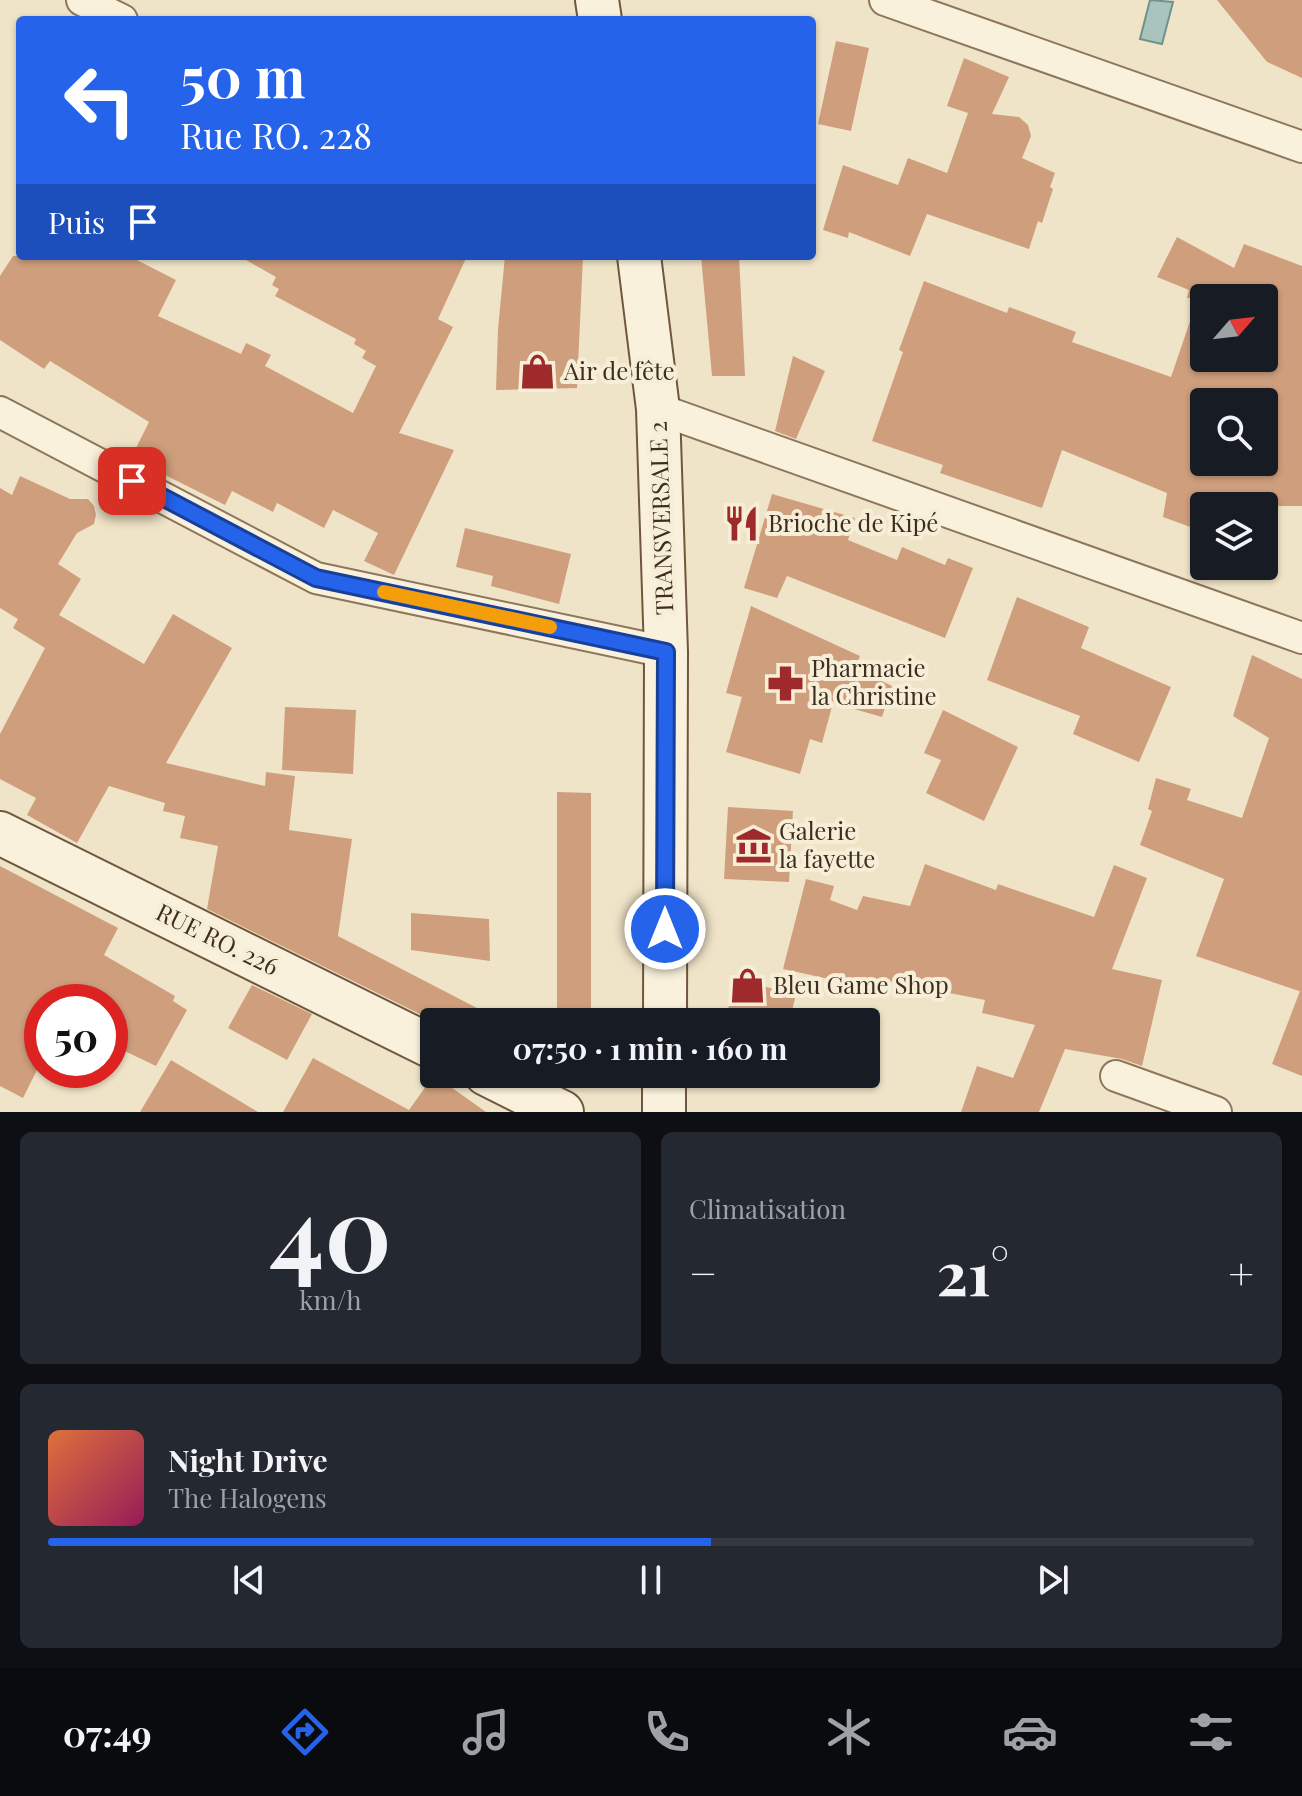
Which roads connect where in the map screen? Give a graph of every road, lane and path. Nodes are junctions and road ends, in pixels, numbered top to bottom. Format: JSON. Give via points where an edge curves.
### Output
{"nodes":[{"id":1,"x":82,"y":0,"type":"edge"},
{"id":2,"x":885,"y":0,"type":"edge"},
{"id":3,"x":114,"y":16,"type":"edge"},
{"id":4,"x":1302,"y":147,"type":"edge"},
{"id":5,"x":639,"y":260,"type":"edge"},
{"id":6,"x":658,"y":409,"type":"junction"},
{"id":7,"x":0,"y":412,"type":"edge"},
{"id":8,"x":1302,"y":638,"type":"edge"},
{"id":9,"x":666,"y":652,"type":"junction"},
{"id":10,"x":0,"y":833,"type":"edge"},
{"id":11,"x":665,"y":1008,"type":"edge"},
{"id":12,"x":420,"y":1041,"type":"edge"},
{"id":13,"x":1116,"y":1076,"type":"dead end"},
{"id":14,"x":514,"y":1088,"type":"edge"},
{"id":15,"x":562,"y":1112,"type":"edge"},
{"id":16,"x":1216,"y":1112,"type":"edge"}],
"edges":[{"from":1,"to":3,"type":"street"},
{"from":2,"to":4,"type":"street"},
{"from":5,"to":6,"type":"main road","name":"TRANSVERSALE 2"},
{"from":6,"to":8,"type":"street"},
{"from":6,"to":9,"type":"main road","name":"TRANSVERSALE 2"},
{"from":7,"to":9,"type":"street","via":[[316,578]]},
{"from":9,"to":11,"type":"main road","name":"TRANSVERSALE 2"},
{"from":10,"to":12,"type":"main road","name":"RUE RO. 226"},
{"from":13,"to":16,"type":"street"},
{"from":14,"to":15,"type":"main road"}]}
